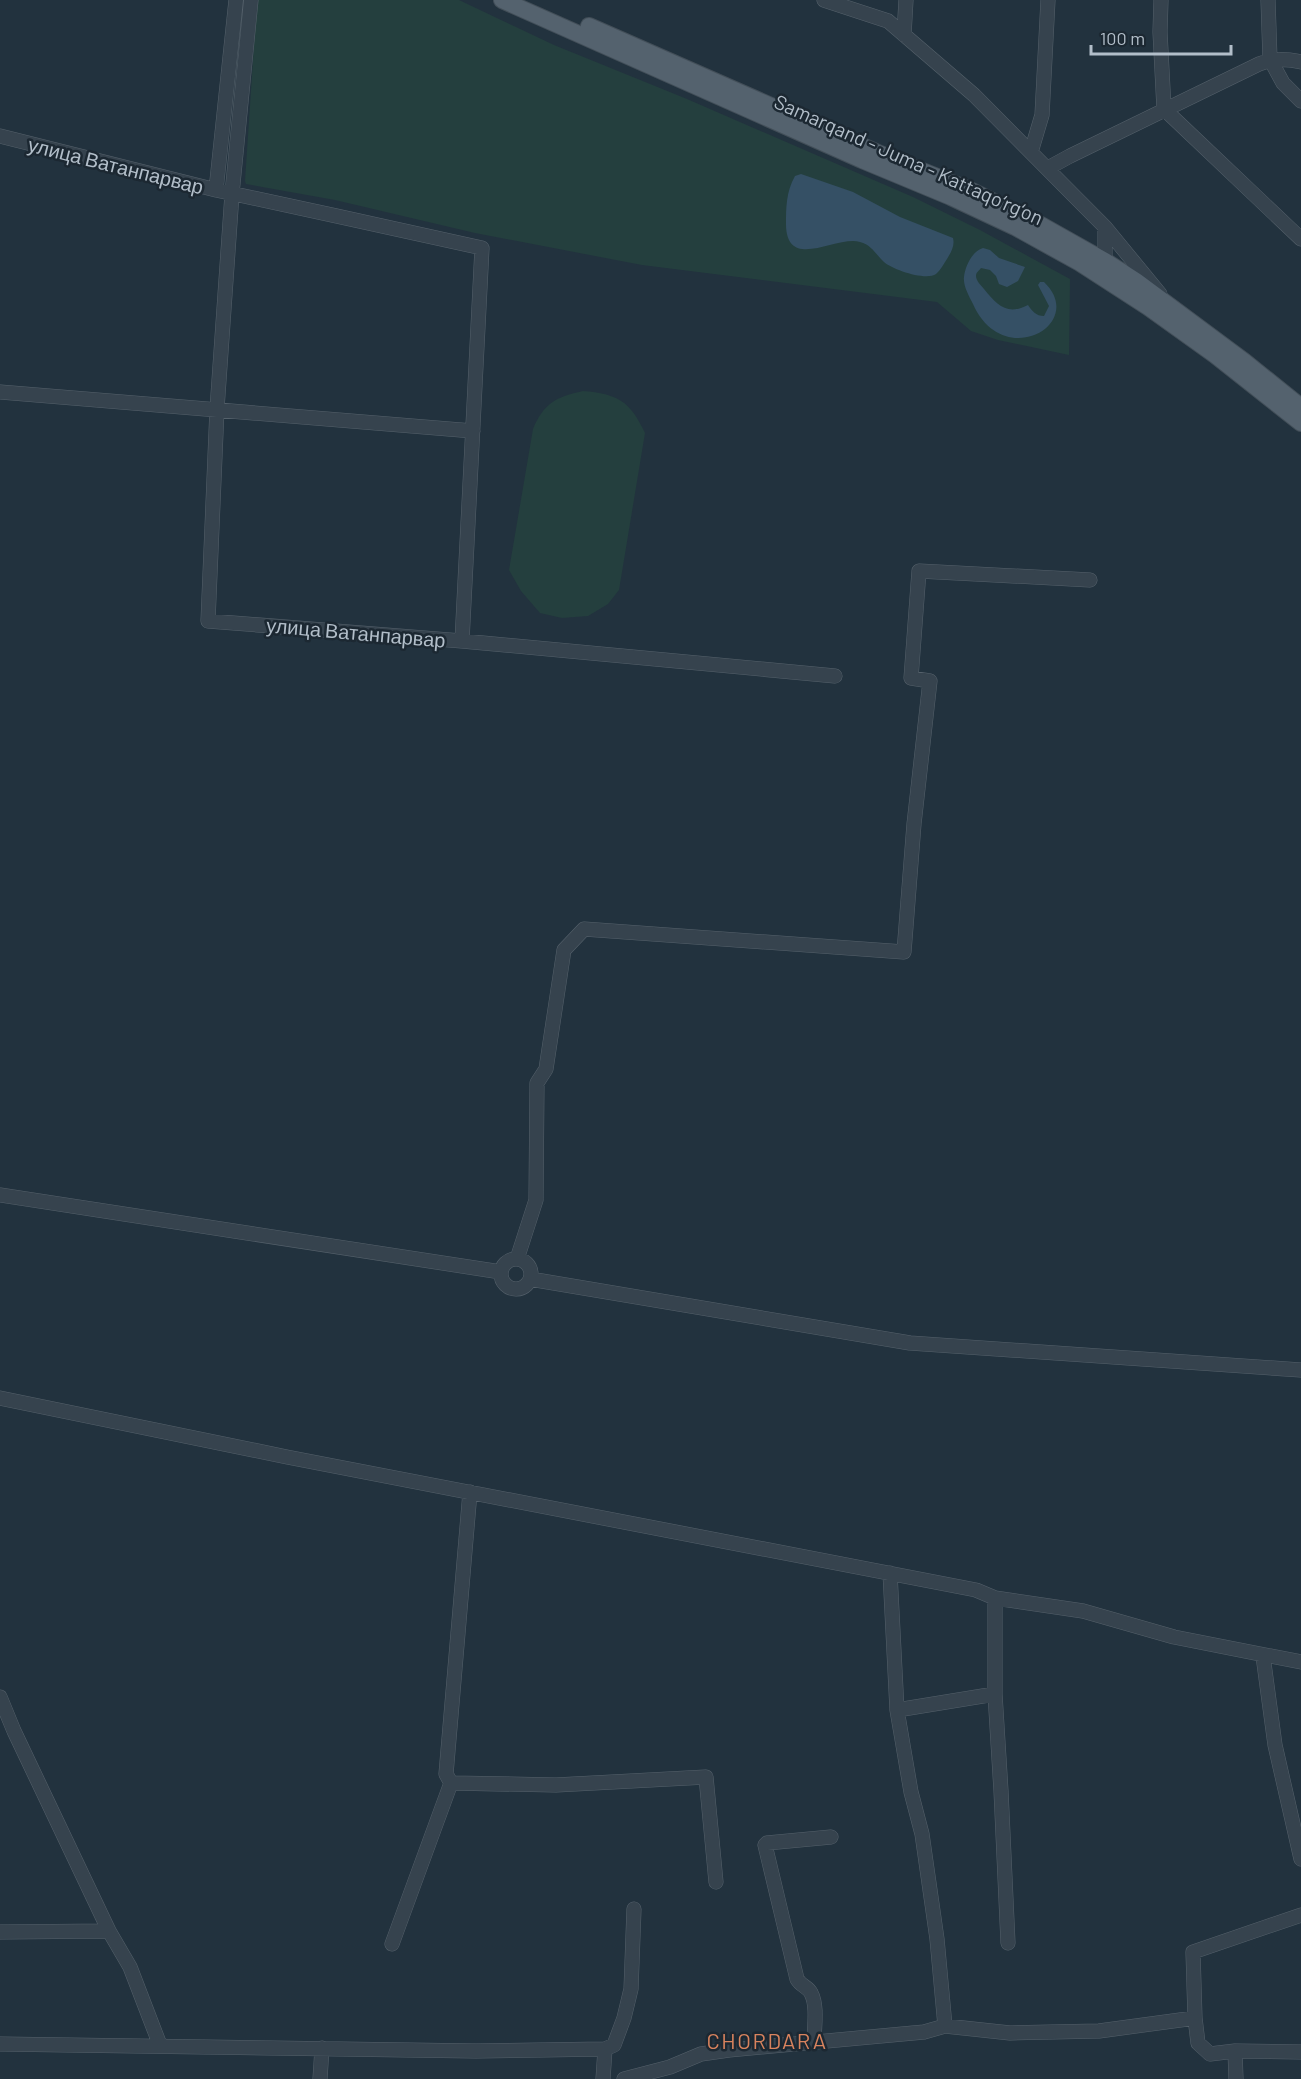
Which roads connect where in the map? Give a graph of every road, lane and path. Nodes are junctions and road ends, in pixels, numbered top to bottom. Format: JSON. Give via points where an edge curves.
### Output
{"nodes":[{"id":1,"x":236,"y":0,"type":"edge"},
{"id":2,"x":251,"y":0,"type":"edge"},
{"id":3,"x":502,"y":0,"type":"edge"},
{"id":4,"x":530,"y":0,"type":"edge"},
{"id":5,"x":824,"y":0,"type":"edge"},
{"id":6,"x":906,"y":0,"type":"edge"},
{"id":7,"x":1048,"y":0,"type":"edge"},
{"id":8,"x":1161,"y":0,"type":"edge"},
{"id":9,"x":1268,"y":0,"type":"edge"},
{"id":10,"x":904,"y":34,"type":"junction"},
{"id":11,"x":1270,"y":59,"type":"junction"},
{"id":12,"x":1301,"y":62,"type":"edge"},
{"id":13,"x":1301,"y":101,"type":"edge"},
{"id":14,"x":1164,"y":109,"type":"junction"},
{"id":15,"x":0,"y":136,"type":"edge"},
{"id":16,"x":1031,"y":152,"type":"junction"},
{"id":17,"x":1048,"y":168,"type":"junction"},
{"id":18,"x":216,"y":190,"type":"junction"},
{"id":19,"x":232,"y":194,"type":"junction"},
{"id":20,"x":1104,"y":227,"type":"junction"},
{"id":21,"x":1301,"y":239,"type":"edge"},
{"id":22,"x":1106,"y":261,"type":"junction"},
{"id":23,"x":1104,"y":278,"type":"junction"},
{"id":24,"x":1167,"y":302,"type":"junction"},
{"id":25,"x":0,"y":392,"type":"edge"},
{"id":26,"x":1301,"y":407,"type":"edge"},
{"id":27,"x":217,"y":409,"type":"junction"},
{"id":28,"x":1301,"y":423,"type":"edge"},
{"id":29,"x":472,"y":431,"type":"junction"},
{"id":30,"x":1090,"y":580,"type":"dead end"},
{"id":31,"x":462,"y":641,"type":"junction"},
{"id":32,"x":835,"y":676,"type":"dead end"},
{"id":33,"x":0,"y":1195,"type":"edge"},
{"id":34,"x":517,"y":1259,"type":"junction"},
{"id":35,"x":501,"y":1272,"type":"junction"},
{"id":36,"x":530,"y":1280,"type":"junction"},
{"id":37,"x":1301,"y":1370,"type":"edge"},
{"id":38,"x":0,"y":1398,"type":"edge"},
{"id":39,"x":470,"y":1492,"type":"junction"},
{"id":40,"x":890,"y":1573,"type":"junction"},
{"id":41,"x":995,"y":1598,"type":"junction"},
{"id":42,"x":1263,"y":1656,"type":"junction"},
{"id":43,"x":1301,"y":1662,"type":"edge"},
{"id":44,"x":995,"y":1695,"type":"junction"},
{"id":45,"x":0,"y":1697,"type":"edge"},
{"id":46,"x":897,"y":1710,"type":"junction"},
{"id":47,"x":5,"y":1721,"type":"edge"},
{"id":48,"x":451,"y":1783,"type":"junction"},
{"id":49,"x":831,"y":1838,"type":"dead end"},
{"id":50,"x":1301,"y":1859,"type":"edge"},
{"id":51,"x":716,"y":1882,"type":"dead end"},
{"id":52,"x":634,"y":1909,"type":"dead end"},
{"id":53,"x":1301,"y":1915,"type":"edge"},
{"id":54,"x":109,"y":1931,"type":"junction"},
{"id":55,"x":0,"y":1932,"type":"edge"},
{"id":56,"x":1008,"y":1942,"type":"dead end"},
{"id":57,"x":392,"y":1944,"type":"dead end"},
{"id":58,"x":1195,"y":2018,"type":"junction"},
{"id":59,"x":945,"y":2026,"type":"junction"},
{"id":60,"x":814,"y":2043,"type":"junction"},
{"id":61,"x":0,"y":2044,"type":"edge"},
{"id":62,"x":160,"y":2045,"type":"junction"},
{"id":63,"x":322,"y":2048,"type":"junction"},
{"id":64,"x":605,"y":2049,"type":"junction"},
{"id":65,"x":1235,"y":2051,"type":"junction"},
{"id":66,"x":1301,"y":2052,"type":"edge"},
{"id":67,"x":320,"y":2079,"type":"edge"},
{"id":68,"x":603,"y":2079,"type":"edge"},
{"id":69,"x":624,"y":2079,"type":"edge"},
{"id":70,"x":1236,"y":2079,"type":"edge"}],
"edges":[{"from":1,"to":18,"type":"street"},
{"from":2,"to":19,"type":"street"},
{"from":3,"to":23,"type":"main road","name":"Samarqand - Juma - Kattaqo‘rg‘on","via":[[983,211]]},
{"from":4,"to":22,"type":"main road","name":"Samarqand - Juma - Kattaqo‘rg‘on","via":[[1007,207]]},
{"from":5,"to":10,"type":"street","via":[[888,21]]},
{"from":6,"to":10,"type":"street"},
{"from":7,"to":16,"type":"street","via":[[1042,116]]},
{"from":8,"to":14,"type":"street"},
{"from":9,"to":11,"type":"street"},
{"from":10,"to":16,"type":"street"},
{"from":11,"to":12,"type":"street"},
{"from":11,"to":13,"type":"street","via":[[1283,83]]},
{"from":11,"to":14,"type":"street"},
{"from":14,"to":17,"type":"street"},
{"from":14,"to":21,"type":"street"},
{"from":15,"to":18,"type":"street","name":"улица Ватанпарвар"},
{"from":16,"to":17,"type":"street"},
{"from":17,"to":20,"type":"street"},
{"from":18,"to":19,"type":"street","name":"улица Ватанпарвар"},
{"from":19,"to":27,"type":"street","name":"улица Ватанпарвар"},
{"from":19,"to":29,"type":"street","name":"улица Ватанпарвар","via":[[482,248]]},
{"from":20,"to":22,"type":"street"},
{"from":20,"to":24,"type":"street"},
{"from":22,"to":23,"type":"street"},
{"from":22,"to":24,"type":"main road","name":"Samarqand - Juma - Kattaqo‘rg‘on"},
{"from":23,"to":28,"type":"main road","name":"Samarqand - Juma - Kattaqo‘rg‘on","via":[[1215,355]]},
{"from":24,"to":26,"type":"main road","name":"Samarqand - Juma - Kattaqo‘rg‘on"},
{"from":25,"to":27,"type":"street"},
{"from":27,"to":29,"type":"street"},
{"from":27,"to":31,"type":"street","name":"улица Ватанпарвар","via":[[208,621]]},
{"from":29,"to":31,"type":"street","name":"улица Ватанпарвар"},
{"from":30,"to":34,"type":"street","via":[[919,571],[911,678],[930,681],[904,952],[584,929],[564,950],[546,1069],[537,1083],[536,1200]]},
{"from":31,"to":32,"type":"street"},
{"from":33,"to":35,"type":"street"},
{"from":34,"to":35,"type":"street","via":[[508,1261]]},
{"from":34,"to":36,"type":"street","via":[[528,1266]]},
{"from":35,"to":36,"type":"street","via":[[510,1287],[523,1287]]},
{"from":36,"to":37,"type":"street","via":[[910,1343]]},
{"from":38,"to":39,"type":"street"},
{"from":39,"to":40,"type":"street"},
{"from":39,"to":48,"type":"street","via":[[446,1774]]},
{"from":40,"to":41,"type":"street","via":[[976,1590]]},
{"from":40,"to":46,"type":"street"},
{"from":41,"to":42,"type":"street","via":[[1083,1611],[1174,1637]]},
{"from":41,"to":44,"type":"street"},
{"from":42,"to":43,"type":"street"},
{"from":42,"to":50,"type":"street","via":[[1275,1745]]},
{"from":44,"to":46,"type":"street"},
{"from":44,"to":56,"type":"street"},
{"from":45,"to":47,"type":"street"},
{"from":46,"to":59,"type":"street","via":[[922,1834]]},
{"from":47,"to":54,"type":"street"},
{"from":48,"to":51,"type":"street","via":[[556,1785],[706,1777]]},
{"from":48,"to":57,"type":"street"},
{"from":49,"to":60,"type":"street","via":[[765,1845],[797,1979],[813,1999]]},
{"from":52,"to":64,"type":"street","via":[[631,1989],[614,2045]]},
{"from":53,"to":58,"type":"street","via":[[1193,1952]]},
{"from":54,"to":55,"type":"street"},
{"from":54,"to":62,"type":"street","via":[[130,1967]]},
{"from":58,"to":59,"type":"street","via":[[1099,2031],[1011,2033]]},
{"from":58,"to":65,"type":"street","via":[[1198,2043],[1210,2054]]},
{"from":59,"to":60,"type":"street","via":[[924,2032]]},
{"from":60,"to":69,"type":"street","via":[[701,2054]]},
{"from":61,"to":62,"type":"street"},
{"from":62,"to":63,"type":"street"},
{"from":63,"to":64,"type":"street"},
{"from":63,"to":67,"type":"street"},
{"from":64,"to":68,"type":"street"},
{"from":65,"to":66,"type":"street"},
{"from":65,"to":70,"type":"street"}]}
